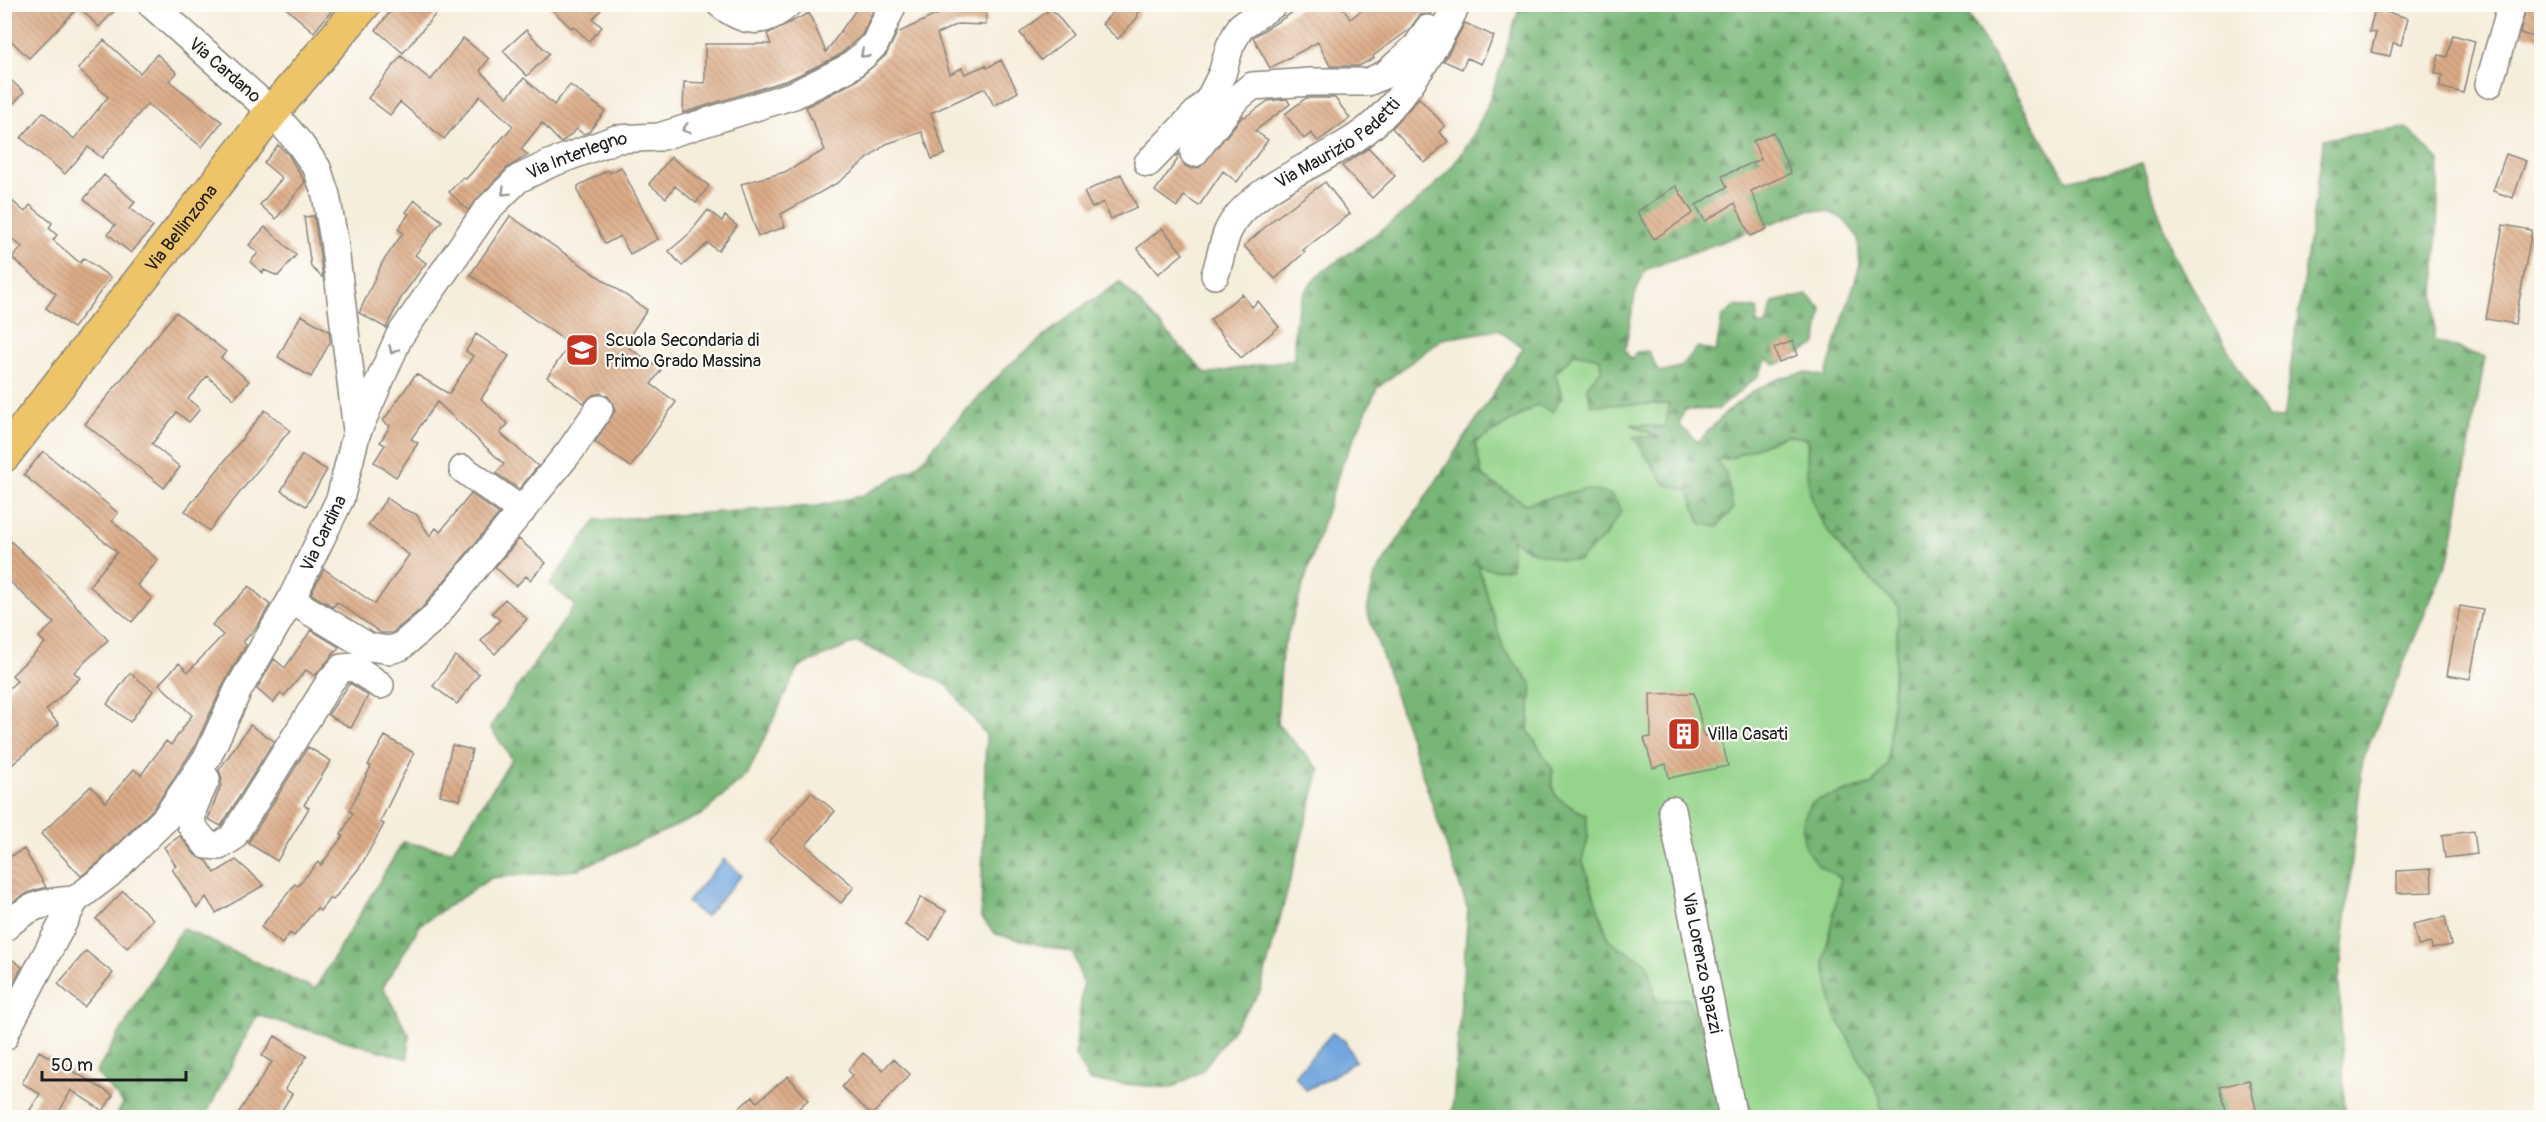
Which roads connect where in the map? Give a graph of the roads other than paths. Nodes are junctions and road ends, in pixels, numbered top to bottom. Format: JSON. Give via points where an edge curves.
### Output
{"nodes":[{"id":1,"x":151,"y":4,"type":"edge"},
{"id":2,"x":364,"y":4,"type":"edge"},
{"id":3,"x":720,"y":4,"type":"edge"},
{"id":4,"x":788,"y":4,"type":"edge"},
{"id":5,"x":893,"y":4,"type":"edge"},
{"id":6,"x":1274,"y":4,"type":"edge"},
{"id":7,"x":1442,"y":4,"type":"edge"},
{"id":8,"x":1457,"y":4,"type":"edge"},
{"id":9,"x":2512,"y":4,"type":"edge"},
{"id":10,"x":2489,"y":84,"type":"dead end"},
{"id":11,"x":272,"y":112,"type":"junction"},
{"id":12,"x":1194,"y":153,"type":"dead end"},
{"id":13,"x":1148,"y":163,"type":"dead end"},
{"id":14,"x":1215,"y":275,"type":"dead end"},
{"id":15,"x":599,"y":409,"type":"dead end"},
{"id":16,"x":357,"y":431,"type":"junction"},
{"id":17,"x":4,"y":455,"type":"edge"},
{"id":18,"x":463,"y":469,"type":"dead end"},
{"id":19,"x":522,"y":511,"type":"junction"},
{"id":20,"x":291,"y":600,"type":"junction"},
{"id":21,"x":252,"y":666,"type":"junction"},
{"id":22,"x":380,"y":685,"type":"dead end"},
{"id":23,"x":1672,"y":810,"type":"dead end"},
{"id":24,"x":75,"y":900,"type":"junction"},
{"id":25,"x":10,"y":920,"type":"edge"},
{"id":26,"x":4,"y":1037,"type":"edge"},
{"id":27,"x":1733,"y":1118,"type":"edge"}],
"edges":[{"from":1,"to":11,"type":"street","name":"Via Cardano"},
{"from":2,"to":11,"type":"main road","name":"Via Bellinzona"},
{"from":3,"to":4,"type":"street","via":[[737,17],[752,21]]},
{"from":5,"to":16,"type":"street","name":"Via Interlegno","one_way":true,"via":[[875,44],[864,55],[846,69],[794,94],[659,137],[616,139],[518,179],[486,211],[399,337]]},
{"from":6,"to":13,"type":"street","via":[[1241,26],[1209,100]]},
{"from":7,"to":12,"type":"street","via":[[1417,46],[1386,74],[1368,82],[1252,86],[1235,100]]},
{"from":8,"to":14,"type":"street","name":"Via Maurizio Pedetti","via":[[1409,86],[1374,124],[1250,202],[1228,231]]},
{"from":9,"to":10,"type":"street"},
{"from":11,"to":16,"type":"street","name":"Via Cardina","via":[[317,168],[326,195]]},
{"from":11,"to":17,"type":"main road","name":"Via Bellinzona"},
{"from":15,"to":19,"type":"street"},
{"from":16,"to":20,"type":"street","name":"Via Cardina","via":[[340,499]]},
{"from":18,"to":19,"type":"street"},
{"from":19,"to":20,"type":"street","via":[[433,619],[400,647],[369,647]]},
{"from":20,"to":21,"type":"street","name":"Via Cardina"},
{"from":21,"to":22,"type":"street","via":[[194,808],[191,825],[207,845],[219,846],[232,838],[342,668],[354,666]]},
{"from":21,"to":24,"type":"street","name":"Via Cardina","via":[[208,756],[165,819],[109,874]]},
{"from":23,"to":27,"type":"street","name":"Via Lorenzo Spazzi"},
{"from":24,"to":25,"type":"street","via":[[46,902]]},
{"from":24,"to":26,"type":"street"}]}
